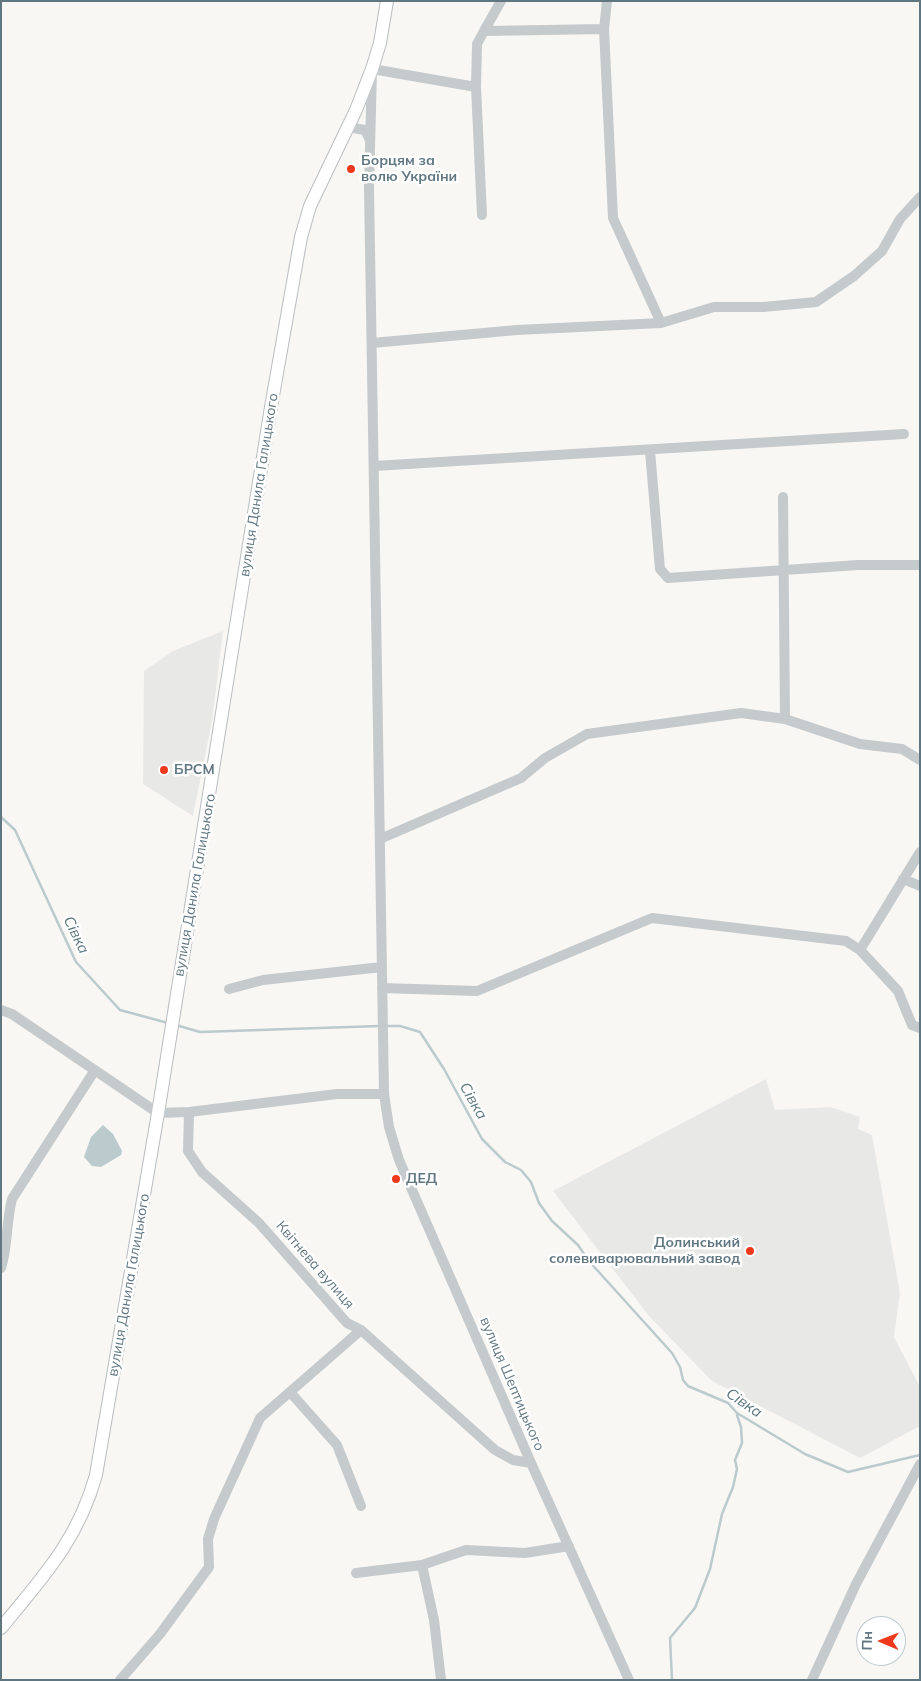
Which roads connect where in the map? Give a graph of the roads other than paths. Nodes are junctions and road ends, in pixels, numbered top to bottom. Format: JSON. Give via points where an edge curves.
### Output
{"nodes":[{"id":1,"x":386,"y":1,"type":"edge"},
{"id":2,"x":501,"y":1,"type":"edge"},
{"id":3,"x":606,"y":1,"type":"edge"},
{"id":4,"x":604,"y":28,"type":"junction"},
{"id":5,"x":484,"y":31,"type":"junction"},
{"id":6,"x":372,"y":69,"type":"junction"},
{"id":7,"x":476,"y":87,"type":"junction"},
{"id":8,"x":345,"y":130,"type":"junction"},
{"id":9,"x":371,"y":142,"type":"junction"},
{"id":10,"x":920,"y":197,"type":"edge"},
{"id":11,"x":482,"y":215,"type":"dead end"},
{"id":12,"x":661,"y":323,"type":"junction"},
{"id":13,"x":372,"y":343,"type":"junction"},
{"id":14,"x":904,"y":434,"type":"dead end"},
{"id":15,"x":650,"y":450,"type":"junction"},
{"id":16,"x":374,"y":466,"type":"junction"},
{"id":17,"x":783,"y":497,"type":"dead end"},
{"id":18,"x":920,"y":565,"type":"edge"},
{"id":19,"x":784,"y":569,"type":"junction"},
{"id":20,"x":785,"y":718,"type":"junction"},
{"id":21,"x":920,"y":760,"type":"edge"},
{"id":22,"x":380,"y":839,"type":"junction"},
{"id":23,"x":920,"y":852,"type":"edge"},
{"id":24,"x":903,"y":879,"type":"junction"},
{"id":25,"x":920,"y":886,"type":"edge"},
{"id":26,"x":860,"y":950,"type":"junction"},
{"id":27,"x":382,"y":967,"type":"junction"},
{"id":28,"x":382,"y":988,"type":"junction"},
{"id":29,"x":229,"y":989,"type":"dead end"},
{"id":30,"x":1,"y":1010,"type":"edge"},
{"id":31,"x":920,"y":1028,"type":"edge"},
{"id":32,"x":95,"y":1070,"type":"junction"},
{"id":33,"x":384,"y":1094,"type":"junction"},
{"id":34,"x":189,"y":1112,"type":"junction"},
{"id":35,"x":158,"y":1113,"type":"junction"},
{"id":36,"x":3,"y":1240,"type":"edge"},
{"id":37,"x":1,"y":1268,"type":"edge"},
{"id":38,"x":361,"y":1330,"type":"junction"},
{"id":39,"x":290,"y":1392,"type":"junction"},
{"id":40,"x":531,"y":1463,"type":"junction"},
{"id":41,"x":919,"y":1468,"type":"edge"},
{"id":42,"x":361,"y":1506,"type":"dead end"},
{"id":43,"x":569,"y":1546,"type":"junction"},
{"id":44,"x":422,"y":1565,"type":"junction"},
{"id":45,"x":356,"y":1574,"type":"dead end"},
{"id":46,"x":1,"y":1628,"type":"edge"},
{"id":47,"x":120,"y":1680,"type":"edge"},
{"id":48,"x":440,"y":1680,"type":"edge"},
{"id":49,"x":629,"y":1680,"type":"edge"},
{"id":50,"x":812,"y":1680,"type":"edge"}],
"edges":[{"from":1,"to":6,"type":"main road","name":"вулиця Данила Галицького","via":[[380,43]]},
{"from":2,"to":5,"type":"street"},
{"from":3,"to":4,"type":"street"},
{"from":4,"to":5,"type":"street"},
{"from":4,"to":12,"type":"street","via":[[613,218]]},
{"from":5,"to":7,"type":"street","via":[[477,44]]},
{"from":6,"to":7,"type":"street"},
{"from":6,"to":8,"type":"main road","name":"вулиця Данила Галицького"},
{"from":6,"to":9,"type":"street","name":"вулиця Шептицького"},
{"from":7,"to":11,"type":"street"},
{"from":8,"to":9,"type":"street","via":[[366,130]]},
{"from":8,"to":35,"type":"main road","name":"вулиця Данила Галицького","via":[[310,206],[301,237]]},
{"from":9,"to":13,"type":"street","name":"вулиця Шептицького"},
{"from":10,"to":12,"type":"street","via":[[900,220],[882,251],[854,276],[816,302],[714,307]]},
{"from":12,"to":13,"type":"street","via":[[517,330]]},
{"from":13,"to":16,"type":"street","name":"вулиця Шептицького"},
{"from":14,"to":15,"type":"street"},
{"from":15,"to":16,"type":"street"},
{"from":15,"to":19,"type":"street","via":[[660,569],[668,578]]},
{"from":16,"to":22,"type":"street","name":"вулиця Шептицького"},
{"from":17,"to":19,"type":"street"},
{"from":18,"to":19,"type":"street"},
{"from":19,"to":20,"type":"street"},
{"from":20,"to":21,"type":"street","via":[[860,744],[902,749]]},
{"from":20,"to":22,"type":"street","via":[[741,713],[587,734],[545,758],[521,778]]},
{"from":22,"to":27,"type":"street","name":"вулиця Шептицького"},
{"from":23,"to":24,"type":"street"},
{"from":24,"to":25,"type":"street"},
{"from":24,"to":26,"type":"street"},
{"from":26,"to":28,"type":"street","via":[[846,942],[652,918],[477,991]]},
{"from":26,"to":31,"type":"street","via":[[898,991],[912,1025]]},
{"from":27,"to":28,"type":"street","name":"вулиця Шептицького"},
{"from":27,"to":29,"type":"street","via":[[263,980]]},
{"from":28,"to":33,"type":"street","name":"вулиця Шептицького"},
{"from":30,"to":32,"type":"street","via":[[12,1014]]},
{"from":32,"to":35,"type":"street"},
{"from":32,"to":36,"type":"street","via":[[12,1199]]},
{"from":33,"to":34,"type":"street","via":[[337,1094]]},
{"from":33,"to":40,"type":"street","name":"вулиця Шептицького","via":[[399,1160]]},
{"from":34,"to":35,"type":"street"},
{"from":34,"to":38,"type":"street","name":"Квітнева вулиця","via":[[188,1151],[202,1172],[259,1223],[347,1323]]},
{"from":35,"to":46,"type":"main road","name":"вулиця Данила Галицького","via":[[107,1415],[88,1502],[77,1528],[56,1560]]},
{"from":36,"to":37,"type":"street"},
{"from":38,"to":39,"type":"street"},
{"from":38,"to":40,"type":"street","name":"Квітнева вулиця","via":[[495,1450],[514,1460]]},
{"from":39,"to":42,"type":"street","via":[[336,1445]]},
{"from":39,"to":47,"type":"street","via":[[260,1418],[234,1471],[208,1539],[209,1567],[160,1634]]},
{"from":40,"to":43,"type":"street","name":"вулиця Шептицького"},
{"from":41,"to":50,"type":"street","via":[[856,1584]]},
{"from":43,"to":44,"type":"street","via":[[525,1553],[466,1550]]},
{"from":43,"to":49,"type":"street","name":"вулиця Шептицького"},
{"from":44,"to":45,"type":"street"},
{"from":44,"to":48,"type":"street","via":[[434,1620]]}]}
